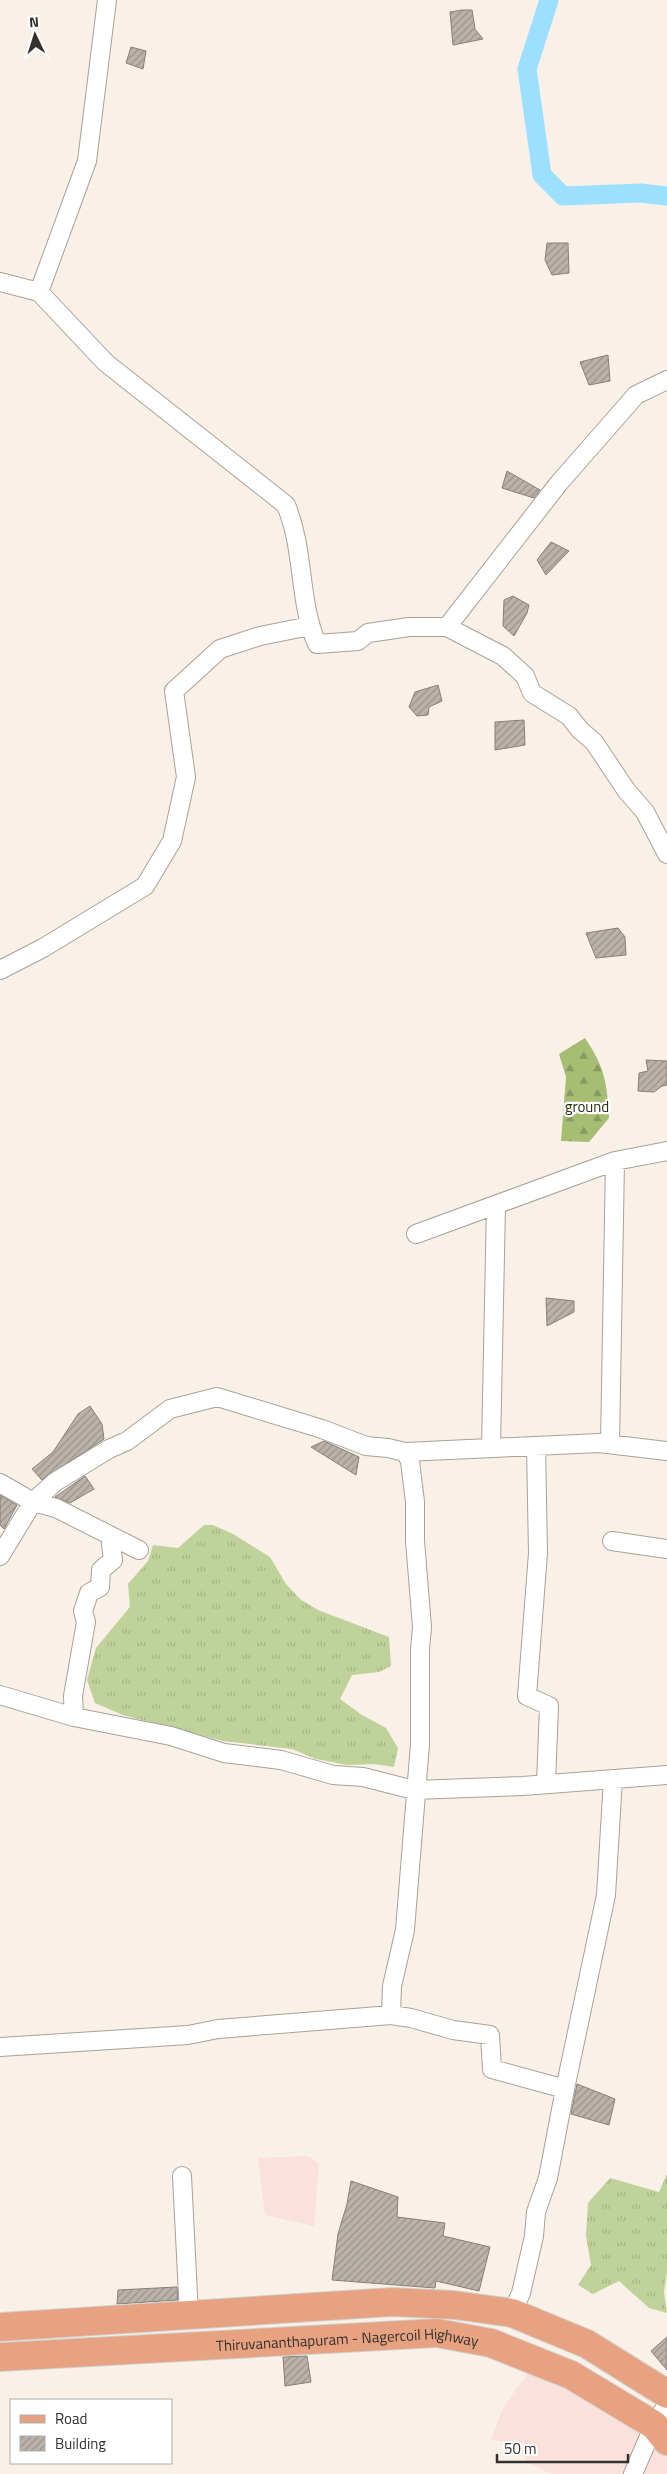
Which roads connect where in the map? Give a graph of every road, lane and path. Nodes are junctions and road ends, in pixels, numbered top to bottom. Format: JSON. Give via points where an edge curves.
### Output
{"nodes":[{"id":1,"x":107,"y":0,"type":"edge"},
{"id":2,"x":0,"y":282,"type":"edge"},
{"id":3,"x":39,"y":292,"type":"junction"},
{"id":4,"x":667,"y":380,"type":"edge"},
{"id":5,"x":310,"y":626,"type":"junction"},
{"id":6,"x":447,"y":627,"type":"junction"},
{"id":7,"x":667,"y":854,"type":"edge"},
{"id":8,"x":0,"y":970,"type":"edge"},
{"id":9,"x":667,"y":1151,"type":"edge"},
{"id":10,"x":615,"y":1161,"type":"junction"},
{"id":11,"x":496,"y":1204,"type":"junction"},
{"id":12,"x":416,"y":1234,"type":"dead end"},
{"id":13,"x":610,"y":1444,"type":"junction"},
{"id":14,"x":536,"y":1446,"type":"junction"},
{"id":15,"x":491,"y":1448,"type":"junction"},
{"id":16,"x":667,"y":1451,"type":"edge"},
{"id":17,"x":406,"y":1452,"type":"junction"},
{"id":18,"x":0,"y":1483,"type":"edge"},
{"id":19,"x":32,"y":1502,"type":"junction"},
{"id":20,"x":110,"y":1536,"type":"junction"},
{"id":21,"x":612,"y":1541,"type":"dead end"},
{"id":22,"x":667,"y":1549,"type":"edge"},
{"id":23,"x":139,"y":1550,"type":"dead end"},
{"id":24,"x":0,"y":1556,"type":"edge"},
{"id":25,"x":0,"y":1695,"type":"edge"},
{"id":26,"x":74,"y":1717,"type":"junction"},
{"id":27,"x":667,"y":1775,"type":"edge"},
{"id":28,"x":613,"y":1779,"type":"junction"},
{"id":29,"x":546,"y":1784,"type":"junction"},
{"id":30,"x":415,"y":1790,"type":"junction"},
{"id":31,"x":392,"y":2016,"type":"junction"},
{"id":32,"x":0,"y":2047,"type":"edge"},
{"id":33,"x":566,"y":2089,"type":"junction"},
{"id":34,"x":182,"y":2176,"type":"dead end"},
{"id":35,"x":512,"y":2313,"type":"junction"},
{"id":36,"x":189,"y":2315,"type":"junction"},
{"id":37,"x":0,"y":2327,"type":"edge"},
{"id":38,"x":0,"y":2357,"type":"edge"},
{"id":39,"x":667,"y":2394,"type":"edge"},
{"id":40,"x":663,"y":2423,"type":"edge"},
{"id":41,"x":633,"y":2474,"type":"edge"}],
"edges":[{"from":1,"to":3,"type":"street","via":[[87,161]]},
{"from":2,"to":3,"type":"street"},
{"from":3,"to":5,"type":"street","via":[[106,362],[286,505],[296,528]]},
{"from":4,"to":6,"type":"street","via":[[636,395],[558,483]]},
{"from":5,"to":6,"type":"street","via":[[318,644],[358,641],[368,634],[409,627]]},
{"from":5,"to":8,"type":"street","via":[[260,636],[220,649],[174,691],[186,777],[172,841],[145,886],[43,948]]},
{"from":6,"to":7,"type":"street","via":[[503,656],[525,676],[532,693],[569,716],[594,742],[645,812]]},
{"from":9,"to":10,"type":"street"},
{"from":10,"to":11,"type":"street"},
{"from":10,"to":13,"type":"street"},
{"from":11,"to":12,"type":"street"},
{"from":11,"to":15,"type":"street"},
{"from":13,"to":14,"type":"street"},
{"from":13,"to":16,"type":"street"},
{"from":14,"to":15,"type":"street"},
{"from":14,"to":29,"type":"street","via":[[538,1553],[527,1696],[548,1706]]},
{"from":15,"to":17,"type":"street"},
{"from":17,"to":19,"type":"street","via":[[366,1446],[322,1429],[217,1398],[170,1409],[127,1441],[55,1482]]},
{"from":17,"to":30,"type":"street","via":[[415,1502],[414,1541],[422,1628],[420,1744]]},
{"from":18,"to":19,"type":"street"},
{"from":19,"to":20,"type":"street","via":[[56,1508]]},
{"from":19,"to":24,"type":"street"},
{"from":20,"to":23,"type":"street"},
{"from":20,"to":26,"type":"street","via":[[113,1560],[101,1570],[100,1587],[89,1593],[84,1611],[86,1622],[73,1696]]},
{"from":21,"to":22,"type":"street"},
{"from":25,"to":26,"type":"street"},
{"from":26,"to":30,"type":"street","via":[[171,1736],[224,1753],[281,1760]]},
{"from":27,"to":28,"type":"street"},
{"from":28,"to":29,"type":"street"},
{"from":28,"to":33,"type":"street","via":[[606,1895]]},
{"from":29,"to":30,"type":"street"},
{"from":30,"to":31,"type":"street","via":[[406,1920],[392,1986]]},
{"from":31,"to":32,"type":"street","via":[[218,2029],[188,2035]]},
{"from":31,"to":33,"type":"street","via":[[490,2036],[492,2069]]},
{"from":33,"to":35,"type":"street","via":[[548,2178],[536,2212],[521,2293]]},
{"from":34,"to":36,"type":"street"},
{"from":35,"to":36,"type":"main road","via":[[454,2305],[392,2302]]},
{"from":35,"to":39,"type":"main road","via":[[587,2344]]},
{"from":36,"to":37,"type":"main road"},
{"from":38,"to":40,"type":"main road","name":"Thiruvananthapuram - Nagercoil Highway","via":[[437,2333],[491,2343],[571,2375]]},
{"from":40,"to":41,"type":"street"}]}
